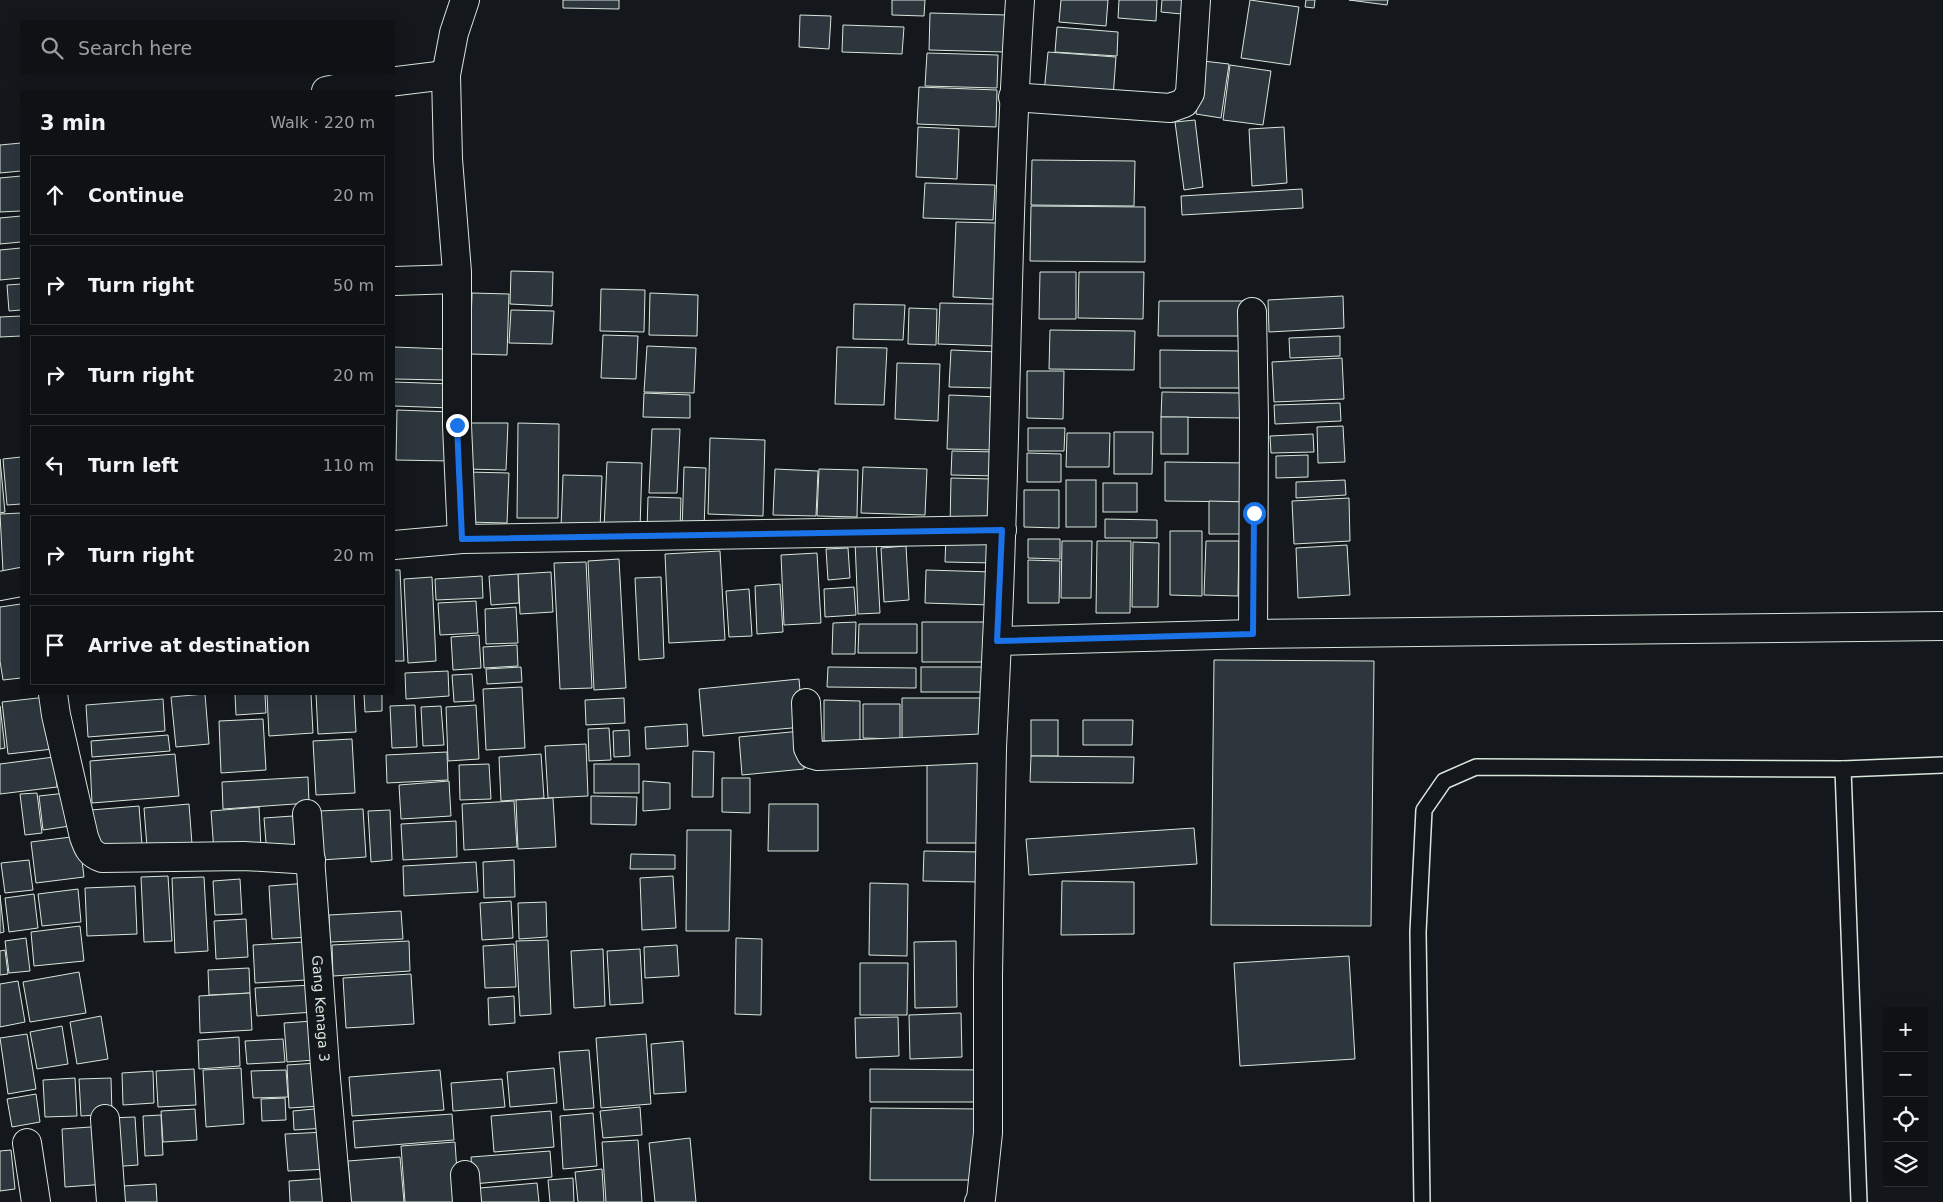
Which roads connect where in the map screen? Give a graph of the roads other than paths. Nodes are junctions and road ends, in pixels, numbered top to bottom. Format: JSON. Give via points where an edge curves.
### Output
{"nodes":[{"id":1,"x":465,"y":0,"type":"edge"},
{"id":2,"x":1020,"y":0,"type":"edge"},
{"id":3,"x":1196,"y":0,"type":"edge"},
{"id":4,"x":446,"y":75,"type":"junction"},
{"id":5,"x":331,"y":90,"type":"edge"},
{"id":6,"x":1013,"y":97,"type":"junction"},
{"id":7,"x":457,"y":279,"type":"junction"},
{"id":8,"x":395,"y":281,"type":"edge"},
{"id":9,"x":1252,"y":312,"type":"dead end"},
{"id":10,"x":1002,"y":530,"type":"junction"},
{"id":11,"x":462,"y":539,"type":"junction"},
{"id":12,"x":395,"y":545,"type":"edge"},
{"id":13,"x":20,"y":582,"type":"edge"},
{"id":14,"x":0,"y":586,"type":"edge"},
{"id":15,"x":1943,"y":626,"type":"edge"},
{"id":16,"x":1253,"y":634,"type":"junction"},
{"id":17,"x":997,"y":641,"type":"junction"},
{"id":18,"x":53,"y":695,"type":"edge"},
{"id":19,"x":806,"y":704,"type":"dead end"},
{"id":20,"x":992,"y":748,"type":"junction"},
{"id":21,"x":1943,"y":766,"type":"edge"},
{"id":22,"x":1843,"y":769,"type":"junction"},
{"id":23,"x":307,"y":814,"type":"dead end"},
{"id":24,"x":311,"y":860,"type":"junction"},
{"id":25,"x":105,"y":1119,"type":"dead end"},
{"id":26,"x":26,"y":1143,"type":"dead end"},
{"id":27,"x":465,"y":1175,"type":"dead end"},
{"id":28,"x":36,"y":1202,"type":"edge"},
{"id":29,"x":111,"y":1202,"type":"edge"},
{"id":30,"x":337,"y":1202,"type":"edge"},
{"id":31,"x":467,"y":1202,"type":"edge"},
{"id":32,"x":979,"y":1202,"type":"edge"},
{"id":33,"x":1422,"y":1202,"type":"edge"},
{"id":34,"x":1859,"y":1202,"type":"edge"}],
"edges":[{"from":1,"to":4,"type":"street","via":[[454,33]]},
{"from":2,"to":6,"type":"street"},
{"from":3,"to":6,"type":"street","via":[[1190,93],[1184,103],[1170,108]]},
{"from":4,"to":5,"type":"street"},
{"from":4,"to":7,"type":"street","via":[[448,159]]},
{"from":6,"to":10,"type":"street"},
{"from":7,"to":8,"type":"street"},
{"from":7,"to":11,"type":"street","via":[[457,425]]},
{"from":9,"to":16,"type":"street"},
{"from":10,"to":11,"type":"street"},
{"from":10,"to":17,"type":"street"},
{"from":11,"to":12,"type":"street"},
{"from":13,"to":14,"type":"street"},
{"from":15,"to":16,"type":"street"},
{"from":16,"to":17,"type":"street"},
{"from":17,"to":20,"type":"street"},
{"from":18,"to":24,"type":"street","via":[[84,837],[93,855],[102,858],[244,856]]},
{"from":19,"to":20,"type":"street","via":[[808,748],[811,754],[818,756]]},
{"from":20,"to":32,"type":"street","via":[[988,1133]]},
{"from":21,"to":22,"type":"lane"},
{"from":22,"to":33,"type":"lane","via":[[1476,767],[1444,781],[1424,810],[1418,932]]},
{"from":22,"to":34,"type":"lane"},
{"from":23,"to":24,"type":"street","name":"Gang Kenaga 3"},
{"from":24,"to":30,"type":"street","name":"Gang Kenaga 3"},
{"from":25,"to":29,"type":"street"},
{"from":26,"to":28,"type":"street"},
{"from":27,"to":31,"type":"street"}]}
